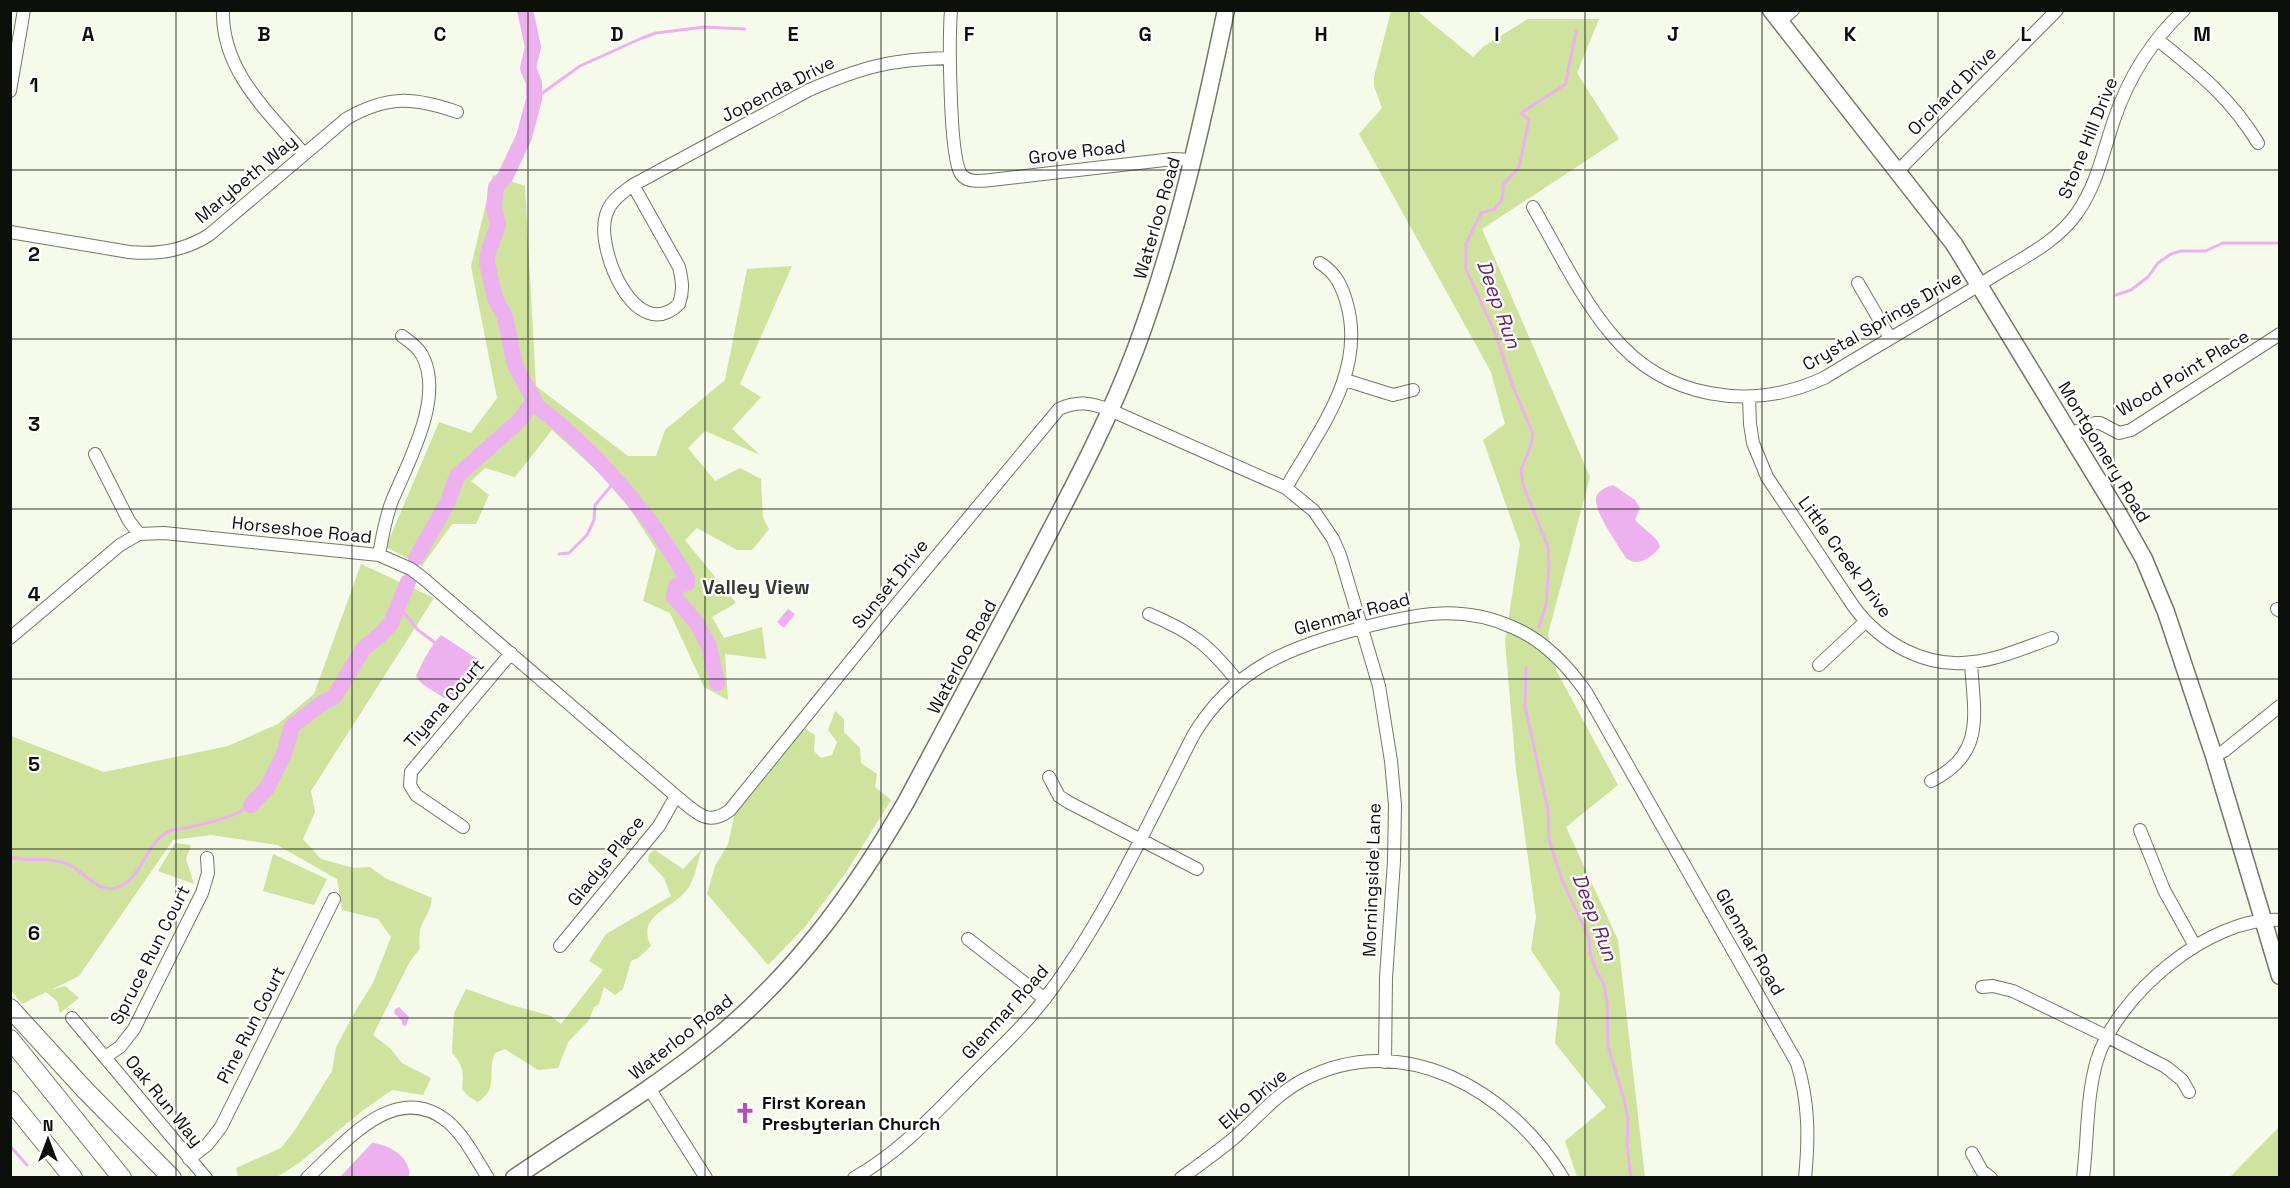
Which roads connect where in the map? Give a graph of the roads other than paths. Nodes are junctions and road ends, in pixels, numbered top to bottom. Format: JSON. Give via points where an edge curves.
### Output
{"nodes":[{"id":1,"x":24,"y":10,"type":"edge"},
{"id":2,"x":223,"y":10,"type":"edge"},
{"id":3,"x":951,"y":10,"type":"edge"},
{"id":4,"x":1226,"y":10,"type":"edge"},
{"id":5,"x":1793,"y":10,"type":"edge"},
{"id":6,"x":2057,"y":10,"type":"edge"},
{"id":7,"x":2184,"y":10,"type":"edge"},
{"id":8,"x":1775,"y":16,"type":"edge"},
{"id":9,"x":2158,"y":40,"type":"junction"},
{"id":10,"x":950,"y":58,"type":"junction"},
{"id":11,"x":10,"y":91,"type":"edge"},
{"id":12,"x":458,"y":112,"type":"dead end"},
{"id":13,"x":2258,"y":143,"type":"dead end"},
{"id":14,"x":304,"y":154,"type":"junction"},
{"id":15,"x":1194,"y":160,"type":"junction"},
{"id":16,"x":1898,"y":171,"type":"junction"},
{"id":17,"x":633,"y":185,"type":"junction"},
{"id":18,"x":1533,"y":207,"type":"dead end"},
{"id":19,"x":10,"y":232,"type":"edge"},
{"id":20,"x":1320,"y":263,"type":"dead end"},
{"id":21,"x":1858,"y":283,"type":"dead end"},
{"id":22,"x":1981,"y":284,"type":"junction"},
{"id":23,"x":2280,"y":334,"type":"edge"},
{"id":24,"x":402,"y":336,"type":"dead end"},
{"id":25,"x":1890,"y":338,"type":"junction"},
{"id":26,"x":1346,"y":380,"type":"junction"},
{"id":27,"x":1413,"y":390,"type":"dead end"},
{"id":28,"x":1749,"y":398,"type":"junction"},
{"id":29,"x":1110,"y":410,"type":"junction"},
{"id":30,"x":2071,"y":435,"type":"junction"},
{"id":31,"x":95,"y":454,"type":"dead end"},
{"id":32,"x":1286,"y":488,"type":"junction"},
{"id":33,"x":140,"y":534,"type":"junction"},
{"id":34,"x":379,"y":555,"type":"junction"},
{"id":35,"x":1149,"y":614,"type":"dead end"},
{"id":36,"x":1865,"y":622,"type":"junction"},
{"id":37,"x":1362,"y":628,"type":"junction"},
{"id":38,"x":10,"y":638,"type":"edge"},
{"id":39,"x":2052,"y":638,"type":"dead end"},
{"id":40,"x":511,"y":653,"type":"junction"},
{"id":41,"x":1971,"y":663,"type":"junction"},
{"id":42,"x":1819,"y":665,"type":"dead end"},
{"id":43,"x":1238,"y":682,"type":"junction"},
{"id":44,"x":2280,"y":706,"type":"edge"},
{"id":45,"x":2214,"y":756,"type":"junction"},
{"id":46,"x":1049,"y":777,"type":"dead end"},
{"id":47,"x":1931,"y":781,"type":"dead end"},
{"id":48,"x":676,"y":796,"type":"junction"},
{"id":49,"x":713,"y":819,"type":"joint"},
{"id":50,"x":463,"y":827,"type":"dead end"},
{"id":51,"x":2140,"y":830,"type":"dead end"},
{"id":52,"x":1140,"y":839,"type":"junction"},
{"id":53,"x":207,"y":858,"type":"dead end"},
{"id":54,"x":1197,"y":869,"type":"dead end"},
{"id":55,"x":334,"y":899,"type":"dead end"},
{"id":56,"x":2272,"y":920,"type":"edge"},
{"id":57,"x":968,"y":939,"type":"dead end"},
{"id":58,"x":560,"y":946,"type":"dead end"},
{"id":59,"x":2195,"y":946,"type":"junction"},
{"id":60,"x":2280,"y":976,"type":"edge"},
{"id":61,"x":1982,"y":987,"type":"dead end"},
{"id":62,"x":1045,"y":999,"type":"junction"},
{"id":63,"x":10,"y":1008,"type":"edge"},
{"id":64,"x":72,"y":1018,"type":"dead end"},
{"id":65,"x":2108,"y":1037,"type":"junction"},
{"id":66,"x":10,"y":1039,"type":"edge"},
{"id":67,"x":105,"y":1057,"type":"junction"},
{"id":68,"x":1385,"y":1062,"type":"junction"},
{"id":69,"x":649,"y":1088,"type":"junction"},
{"id":70,"x":2189,"y":1092,"type":"dead end"},
{"id":71,"x":10,"y":1100,"type":"edge"},
{"id":72,"x":1972,"y":1153,"type":"dead end"},
{"id":73,"x":189,"y":1159,"type":"junction"},
{"id":74,"x":71,"y":1178,"type":"edge"},
{"id":75,"x":122,"y":1178,"type":"edge"},
{"id":76,"x":172,"y":1178,"type":"edge"},
{"id":77,"x":206,"y":1178,"type":"edge"},
{"id":78,"x":307,"y":1178,"type":"edge"},
{"id":79,"x":488,"y":1178,"type":"edge"},
{"id":80,"x":514,"y":1178,"type":"edge"},
{"id":81,"x":706,"y":1178,"type":"edge"},
{"id":82,"x":854,"y":1178,"type":"edge"},
{"id":83,"x":1181,"y":1178,"type":"edge"},
{"id":84,"x":1563,"y":1178,"type":"edge"},
{"id":85,"x":1805,"y":1178,"type":"edge"},
{"id":86,"x":1991,"y":1178,"type":"edge"},
{"id":87,"x":2083,"y":1178,"type":"edge"}],
"edges":[{"from":1,"to":11,"type":"street"},
{"from":2,"to":14,"type":"street","via":[[223,34],[234,66]]},
{"from":3,"to":10,"type":"street"},
{"from":4,"to":15,"type":"main road","name":"Waterloo Road"},
{"from":5,"to":8,"type":"street"},
{"from":6,"to":16,"type":"street","name":"Orchard Drive"},
{"from":7,"to":9,"type":"street","name":"Stone Hill Drive"},
{"from":8,"to":16,"type":"main road","name":"Montgomery Road"},
{"from":9,"to":13,"type":"street","via":[[2224,96]]},
{"from":9,"to":22,"type":"street","name":"Stone Hill Drive","via":[[2124,95],[2094,181],[2076,216],[2045,244]]},
{"from":10,"to":15,"type":"street","name":"Grove Road","via":[[957,163],[965,178],[991,180],[1173,159]]},
{"from":10,"to":17,"type":"street","name":"Jopenda Drive","via":[[893,62],[838,78]]},
{"from":12,"to":14,"type":"street","name":"Marybeth Way","via":[[411,99],[377,104],[346,119]]},
{"from":14,"to":19,"type":"street","name":"Marybeth Way","via":[[209,235],[179,249],[145,254]]},
{"from":15,"to":29,"type":"main road","name":"Waterloo Road","via":[[1162,273]]},
{"from":16,"to":22,"type":"main road","name":"Montgomery Road"},
{"from":17,"to":17,"type":"street","name":"Jopenda Drive","via":[[620,194],[606,214],[607,252],[628,297],[645,312],[664,314],[679,304],[682,278]]},
{"from":18,"to":28,"type":"street","name":"Crystal Springs Drive","via":[[1590,304],[1624,349],[1678,384],[1718,395]]},
{"from":20,"to":26,"type":"street","via":[[1337,278],[1349,308],[1352,345]]},
{"from":21,"to":25,"type":"street"},
{"from":22,"to":25,"type":"street","name":"Crystal Springs Drive"},
{"from":22,"to":30,"type":"main road","name":"Montgomery Road"},
{"from":23,"to":30,"type":"street","name":"Wood Point Place","via":[[2131,430],[2119,433],[2095,423]]},
{"from":24,"to":34,"type":"street","via":[[422,356],[429,390],[428,411],[391,505]]},
{"from":25,"to":28,"type":"street","name":"Crystal Springs Drive","via":[[1803,388]]},
{"from":26,"to":27,"type":"street","via":[[1393,395]]},
{"from":26,"to":32,"type":"street"},
{"from":28,"to":36,"type":"street","name":"Little Creek Drive","via":[[1753,443],[1767,477]]},
{"from":29,"to":32,"type":"street","name":"Morningside Lane"},
{"from":29,"to":49,"type":"street","name":"Sunset Drive","via":[[1080,402],[1059,409],[730,810]]},
{"from":29,"to":69,"type":"main road","name":"Waterloo Road","via":[[911,793],[861,877],[813,942],[747,1010]]},
{"from":30,"to":45,"type":"main road","name":"Montgomery Road","via":[[2144,559]]},
{"from":31,"to":33,"type":"street","via":[[129,521]]},
{"from":32,"to":37,"type":"street","name":"Morningside Lane","via":[[1314,511],[1333,539]]},
{"from":33,"to":34,"type":"street","name":"Horseshoe Road"},
{"from":33,"to":38,"type":"street","via":[[120,545]]},
{"from":34,"to":40,"type":"street","name":"Horseshoe Road","via":[[411,569]]},
{"from":35,"to":43,"type":"street","via":[[1206,645]]},
{"from":36,"to":41,"type":"street","name":"Little Creek Drive","via":[[1912,654]]},
{"from":36,"to":42,"type":"street"},
{"from":37,"to":43,"type":"street","name":"Glenmar Road","via":[[1279,655]]},
{"from":37,"to":68,"type":"street","name":"Morningside Lane","via":[[1379,686],[1395,806]]},
{"from":37,"to":85,"type":"street","name":"Glenmar Road","via":[[1421,613],[1466,614],[1513,627],[1550,650],[1570,669],[1601,716],[1797,1063],[1808,1108]]},
{"from":39,"to":41,"type":"street","name":"Little Creek Drive"},
{"from":40,"to":48,"type":"street","name":"Horseshoe Road"},
{"from":40,"to":50,"type":"street","name":"Tiyana Court","via":[[411,772],[410,785],[416,795]]},
{"from":41,"to":47,"type":"street","via":[[1974,716],[1970,742],[1956,765]]},
{"from":43,"to":52,"type":"street","name":"Glenmar Road","via":[[1204,718]]},
{"from":44,"to":45,"type":"street"},
{"from":45,"to":56,"type":"main road","name":"Montgomery Road"},
{"from":46,"to":52,"type":"street","via":[[1059,796]]},
{"from":48,"to":49,"type":"street","name":"Horseshoe Road","via":[[697,813]]},
{"from":48,"to":58,"type":"street","name":"Gladys Place","via":[[658,826]]},
{"from":51,"to":59,"type":"street","via":[[2164,890]]},
{"from":52,"to":54,"type":"street"},
{"from":52,"to":62,"type":"street","name":"Glenmar Road","via":[[1100,915]]},
{"from":53,"to":67,"type":"street","name":"Spruce Run Court","via":[[208,873],[202,893],[134,1029],[120,1047]]},
{"from":55,"to":73,"type":"street","name":"Pine Run Court","via":[[221,1127]]},
{"from":56,"to":59,"type":"street","via":[[2236,928]]},
{"from":56,"to":60,"type":"main road","name":"Montgomery Road"},
{"from":57,"to":62,"type":"street"},
{"from":59,"to":65,"type":"street","via":[[2149,982]]},
{"from":61,"to":65,"type":"street","via":[[2013,991]]},
{"from":62,"to":82,"type":"street","name":"Glenmar Road","via":[[916,1134]]},
{"from":63,"to":76,"type":"highway"},
{"from":64,"to":67,"type":"street","name":"Oak Run Way"},
{"from":65,"to":70,"type":"street","via":[[2166,1067]]},
{"from":65,"to":87,"type":"street","via":[[2093,1077]]},
{"from":66,"to":75,"type":"highway"},
{"from":67,"to":73,"type":"street","name":"Oak Run Way"},
{"from":68,"to":83,"type":"street","name":"Elko Drive","via":[[1340,1066],[1302,1081],[1282,1093],[1233,1139]]},
{"from":68,"to":84,"type":"street","name":"Elko Drive","via":[[1449,1074],[1485,1095],[1536,1141]]},
{"from":69,"to":80,"type":"main road","name":"Waterloo Road"},
{"from":69,"to":81,"type":"street"},
{"from":71,"to":74,"type":"highway"},
{"from":72,"to":86,"type":"street","via":[[1982,1172]]},
{"from":73,"to":77,"type":"street","name":"Oak Run Way"},
{"from":78,"to":79,"type":"street","via":[[363,1126],[388,1110],[403,1108],[434,1113],[447,1121]]}]}
